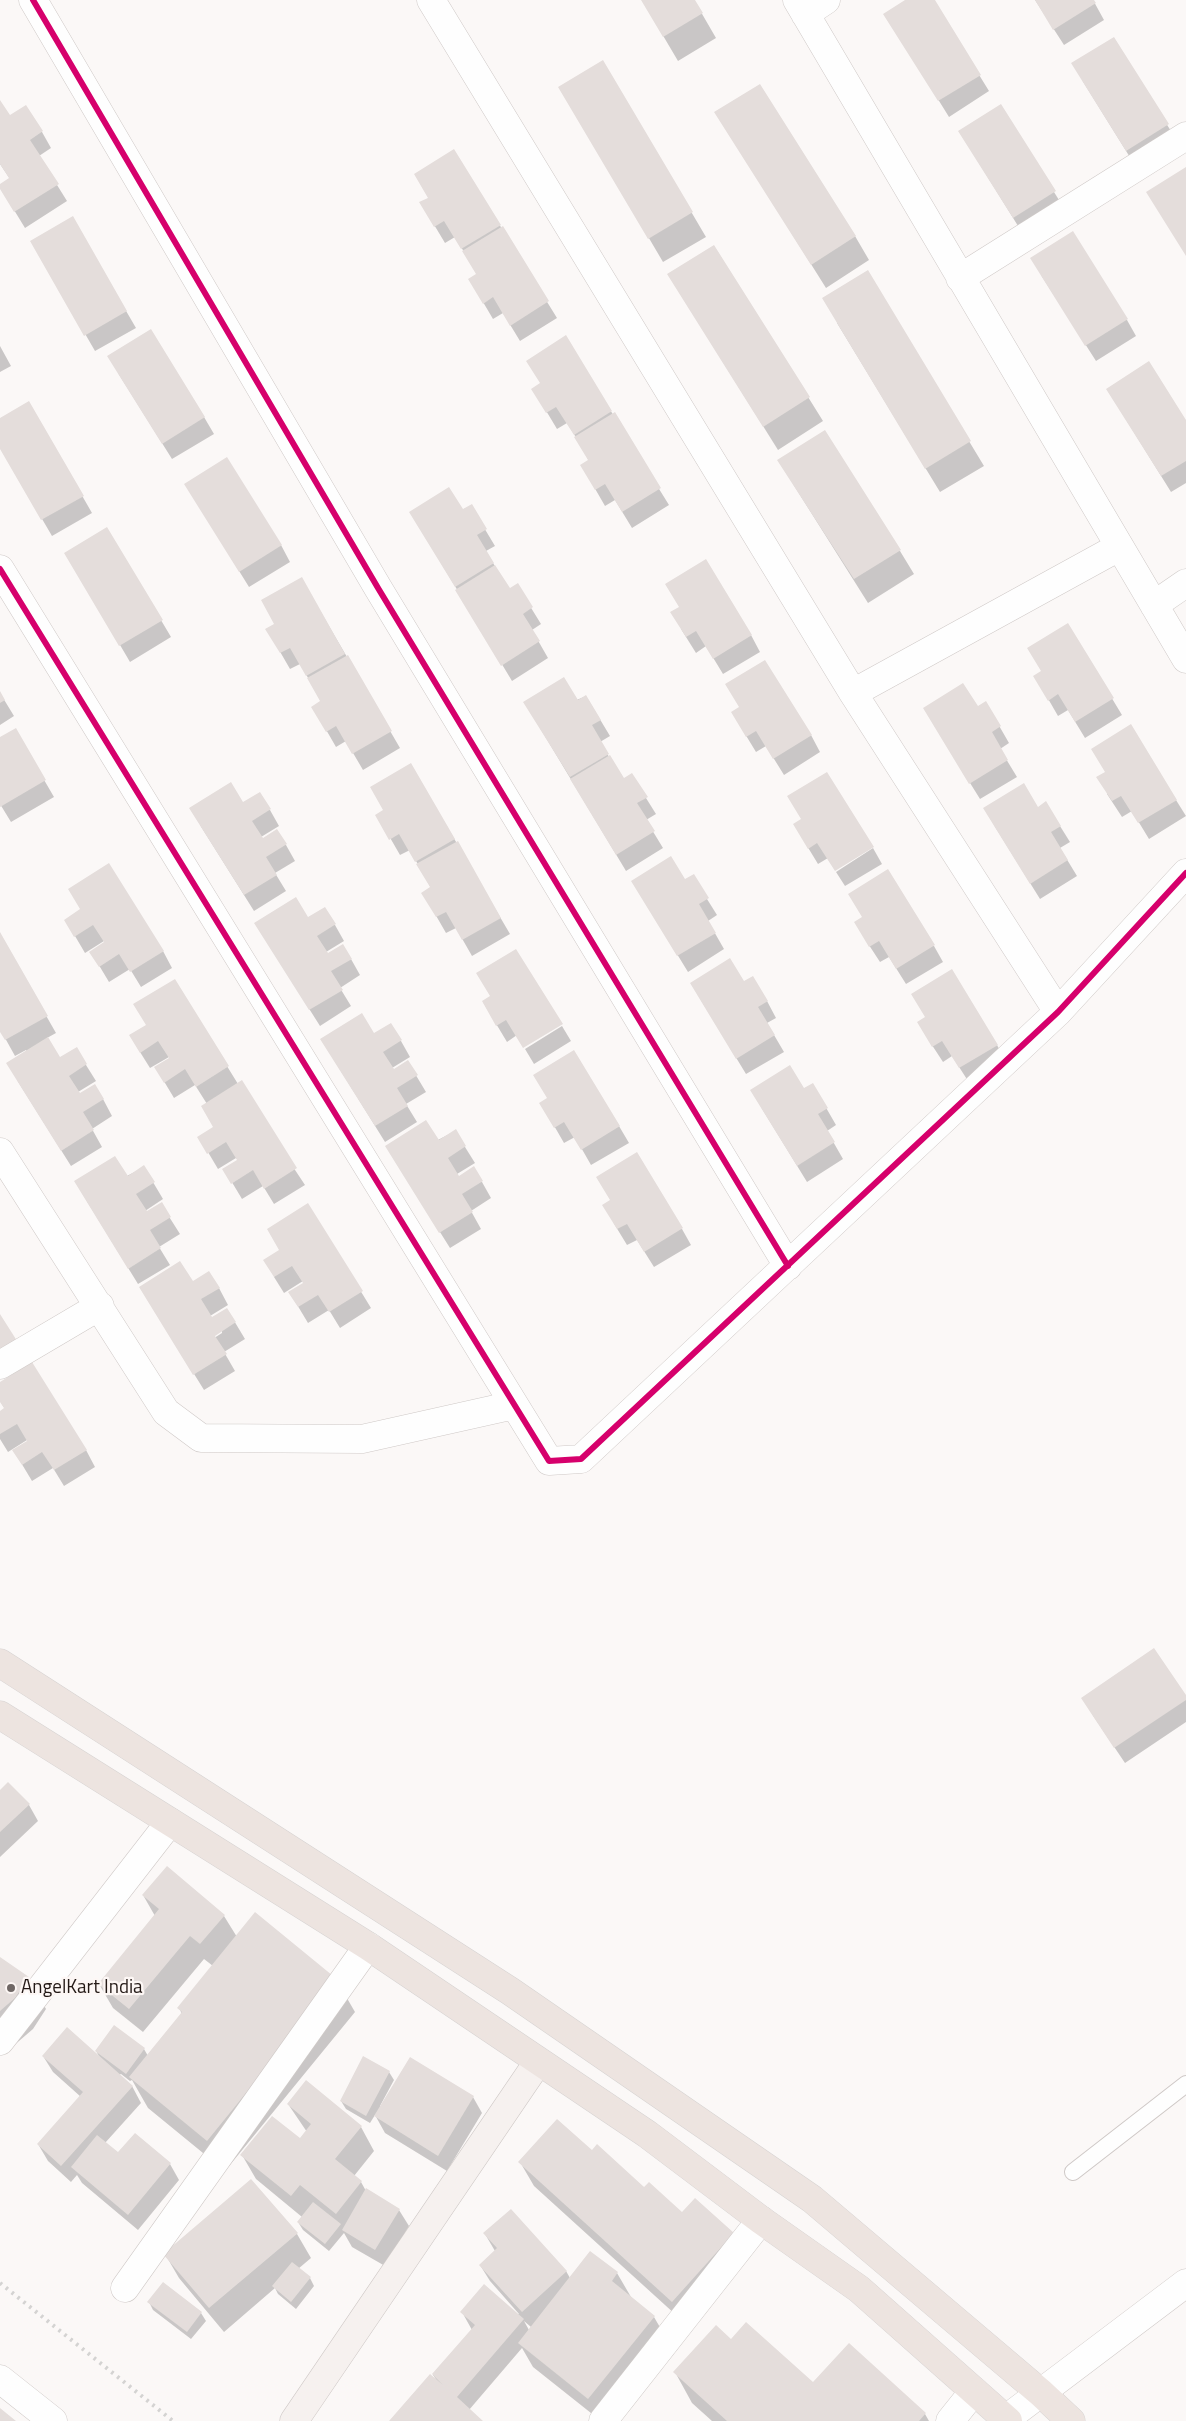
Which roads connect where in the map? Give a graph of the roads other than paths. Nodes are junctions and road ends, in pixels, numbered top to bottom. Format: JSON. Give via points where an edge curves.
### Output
{"nodes":[{"id":1,"x":33,"y":0,"type":"edge"},
{"id":2,"x":431,"y":0,"type":"edge"},
{"id":3,"x":809,"y":5,"type":"edge"},
{"id":4,"x":1186,"y":136,"type":"edge"},
{"id":5,"x":960,"y":278,"type":"junction"},
{"id":6,"x":1119,"y":547,"type":"junction"},
{"id":7,"x":0,"y":569,"type":"edge"},
{"id":8,"x":1186,"y":583,"type":"edge"},
{"id":9,"x":1154,"y":605,"type":"junction"},
{"id":10,"x":1186,"y":659,"type":"edge"},
{"id":11,"x":853,"y":693,"type":"junction"},
{"id":12,"x":1186,"y":873,"type":"edge"},
{"id":13,"x":1058,"y":1012,"type":"junction"},
{"id":14,"x":0,"y":1152,"type":"edge"},
{"id":15,"x":788,"y":1266,"type":"junction"},
{"id":16,"x":100,"y":1306,"type":"junction"},
{"id":17,"x":0,"y":1365,"type":"edge"},
{"id":18,"x":514,"y":1405,"type":"junction"},
{"id":19,"x":0,"y":1662,"type":"edge"},
{"id":20,"x":0,"y":1715,"type":"edge"},
{"id":21,"x":170,"y":1822,"type":"junction"},
{"id":22,"x":368,"y":1946,"type":"junction"},
{"id":23,"x":0,"y":2041,"type":"edge"},
{"id":24,"x":538,"y":2062,"type":"junction"},
{"id":25,"x":1186,"y":2084,"type":"edge"},
{"id":26,"x":1073,"y":2172,"type":"dead end"},
{"id":27,"x":761,"y":2220,"type":"junction"},
{"id":28,"x":1186,"y":2283,"type":"edge"},
{"id":29,"x":125,"y":2288,"type":"dead end"},
{"id":30,"x":0,"y":2379,"type":"edge"},
{"id":31,"x":974,"y":2391,"type":"junction"},
{"id":32,"x":1041,"y":2393,"type":"junction"},
{"id":33,"x":1007,"y":2420,"type":"edge"},
{"id":34,"x":53,"y":2421,"type":"edge"},
{"id":35,"x":294,"y":2421,"type":"edge"},
{"id":36,"x":603,"y":2421,"type":"edge"},
{"id":37,"x":950,"y":2421,"type":"edge"},
{"id":38,"x":1071,"y":2421,"type":"edge"}],
"edges":[{"from":1,"to":15,"type":"street","via":[[384,596]]},
{"from":2,"to":11,"type":"street"},
{"from":3,"to":5,"type":"street"},
{"from":4,"to":5,"type":"street"},
{"from":5,"to":6,"type":"street"},
{"from":6,"to":9,"type":"street"},
{"from":6,"to":11,"type":"street"},
{"from":7,"to":18,"type":"street"},
{"from":8,"to":9,"type":"street"},
{"from":9,"to":10,"type":"street"},
{"from":11,"to":13,"type":"street"},
{"from":12,"to":13,"type":"street"},
{"from":13,"to":15,"type":"street"},
{"from":14,"to":16,"type":"street"},
{"from":15,"to":18,"type":"street","via":[[581,1459],[549,1461]]},
{"from":16,"to":17,"type":"street"},
{"from":16,"to":18,"type":"street","via":[[166,1412],[201,1438],[362,1439]]},
{"from":19,"to":32,"type":"main road","via":[[510,1991],[812,2200]]},
{"from":20,"to":21,"type":"main road"},
{"from":21,"to":22,"type":"main road"},
{"from":21,"to":23,"type":"street"},
{"from":22,"to":24,"type":"main road"},
{"from":22,"to":29,"type":"street"},
{"from":24,"to":27,"type":"main road","via":[[647,2134]]},
{"from":24,"to":35,"type":"street"},
{"from":25,"to":26,"type":"lane"},
{"from":27,"to":31,"type":"main road","via":[[858,2289]]},
{"from":27,"to":36,"type":"street"},
{"from":28,"to":32,"type":"street"},
{"from":30,"to":34,"type":"street"},
{"from":31,"to":33,"type":"main road"},
{"from":31,"to":37,"type":"street"},
{"from":32,"to":33,"type":"street"},
{"from":32,"to":38,"type":"main road"}]}
